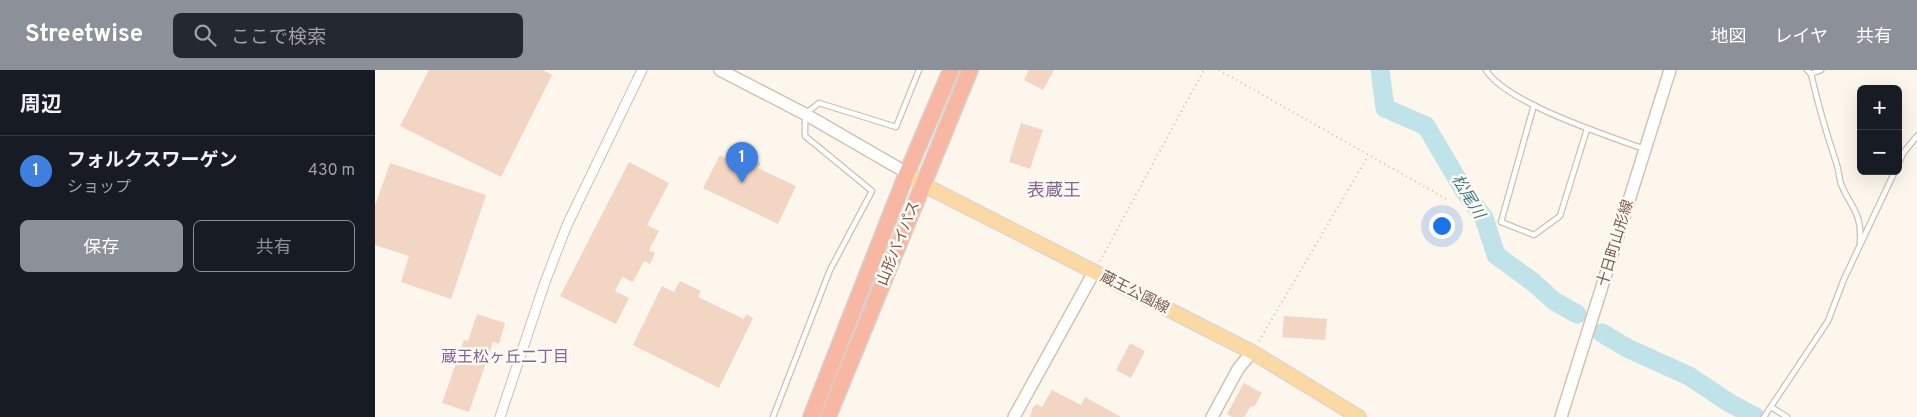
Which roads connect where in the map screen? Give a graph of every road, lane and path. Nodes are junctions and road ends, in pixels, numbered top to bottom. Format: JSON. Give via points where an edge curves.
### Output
{"nodes":[{"id":1,"x":642,"y":70,"type":"edge"},
{"id":2,"x":720,"y":70,"type":"edge"},
{"id":3,"x":919,"y":70,"type":"edge"},
{"id":4,"x":951,"y":70,"type":"edge"},
{"id":5,"x":970,"y":70,"type":"edge"},
{"id":6,"x":1205,"y":70,"type":"edge"},
{"id":7,"x":1219,"y":70,"type":"edge"},
{"id":8,"x":1486,"y":70,"type":"edge"},
{"id":9,"x":1670,"y":70,"type":"edge"},
{"id":10,"x":1807,"y":70,"type":"edge"},
{"id":11,"x":1821,"y":70,"type":"edge"},
{"id":12,"x":1811,"y":74,"type":"junction"},
{"id":13,"x":1534,"y":105,"type":"junction"},
{"id":14,"x":805,"y":114,"type":"junction"},
{"id":15,"x":1587,"y":129,"type":"junction"},
{"id":16,"x":1917,"y":136,"type":"edge"},
{"id":17,"x":1645,"y":149,"type":"junction"},
{"id":18,"x":1369,"y":155,"type":"junction"},
{"id":19,"x":1902,"y":156,"type":"edge"},
{"id":20,"x":907,"y":173,"type":"junction"},
{"id":21,"x":1893,"y":175,"type":"edge"},
{"id":22,"x":922,"y":184,"type":"junction"},
{"id":23,"x":1449,"y":200,"type":"dead end"},
{"id":24,"x":1860,"y":244,"type":"junction"},
{"id":25,"x":1094,"y":272,"type":"junction"},
{"id":26,"x":1252,"y":352,"type":"junction"},
{"id":27,"x":1771,"y":407,"type":"junction"},
{"id":28,"x":499,"y":417,"type":"edge"},
{"id":29,"x":773,"y":417,"type":"edge"},
{"id":30,"x":811,"y":417,"type":"edge"},
{"id":31,"x":828,"y":417,"type":"edge"},
{"id":32,"x":1014,"y":417,"type":"edge"},
{"id":33,"x":1212,"y":417,"type":"edge"},
{"id":34,"x":1359,"y":417,"type":"edge"},
{"id":35,"x":1561,"y":417,"type":"edge"},
{"id":36,"x":1764,"y":417,"type":"edge"},
{"id":37,"x":1787,"y":417,"type":"edge"}],
"edges":[{"from":1,"to":28,"type":"street","via":[[567,225]]},
{"from":2,"to":14,"type":"street"},
{"from":3,"to":14,"type":"lane","via":[[896,127],[819,103]]},
{"from":4,"to":20,"type":"highway","name":"山形バイパス"},
{"from":5,"to":22,"type":"highway","name":"山形バイパス"},
{"from":6,"to":25,"type":"path"},
{"from":7,"to":18,"type":"path"},
{"from":8,"to":13,"type":"lane","via":[[1506,90]]},
{"from":9,"to":17,"type":"street","name":"十日町山形線"},
{"from":10,"to":12,"type":"lane"},
{"from":11,"to":12,"type":"lane"},
{"from":12,"to":24,"type":"lane","via":[[1841,183],[1861,228]]},
{"from":13,"to":15,"type":"lane"},
{"from":13,"to":15,"type":"lane","via":[[1501,222],[1534,235],[1560,216]]},
{"from":14,"to":20,"type":"street"},
{"from":14,"to":29,"type":"lane","via":[[805,136],[872,191],[831,270]]},
{"from":15,"to":17,"type":"lane"},
{"from":16,"to":19,"type":"lane"},
{"from":17,"to":35,"type":"street","name":"十日町山形線"},
{"from":18,"to":23,"type":"path"},
{"from":18,"to":26,"type":"path"},
{"from":20,"to":22,"type":"main road","name":"蔵王公園線"},
{"from":20,"to":30,"type":"highway","name":"山形バイパス"},
{"from":21,"to":24,"type":"lane"},
{"from":22,"to":25,"type":"main road","name":"蔵王公園線"},
{"from":22,"to":31,"type":"highway","name":"山形バイパス"},
{"from":24,"to":27,"type":"lane","via":[[1827,321]]},
{"from":25,"to":26,"type":"main road","name":"蔵王公園線"},
{"from":25,"to":32,"type":"street"},
{"from":26,"to":33,"type":"street"},
{"from":26,"to":34,"type":"main road","name":"蔵王公園線"},
{"from":27,"to":36,"type":"lane"},
{"from":27,"to":37,"type":"lane"}]}
